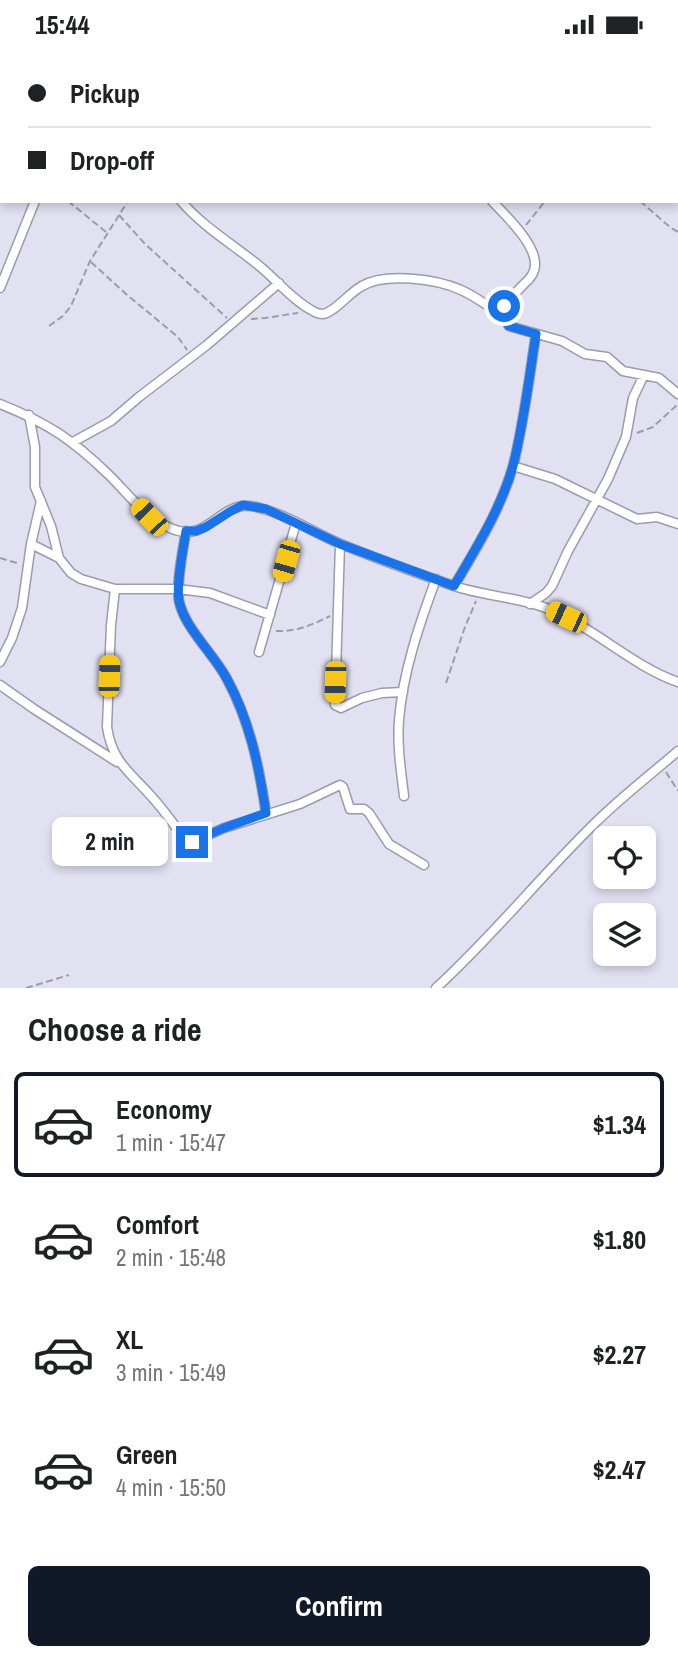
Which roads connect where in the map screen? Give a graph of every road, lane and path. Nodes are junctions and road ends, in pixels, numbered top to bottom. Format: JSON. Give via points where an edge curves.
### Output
{"nodes":[{"id":1,"x":34,"y":203,"type":"edge"},
{"id":2,"x":71,"y":203,"type":"edge"},
{"id":3,"x":127,"y":203,"type":"edge"},
{"id":4,"x":183,"y":203,"type":"edge"},
{"id":5,"x":494,"y":203,"type":"edge"},
{"id":6,"x":543,"y":203,"type":"edge"},
{"id":7,"x":642,"y":203,"type":"edge"},
{"id":8,"x":119,"y":215,"type":"junction"},
{"id":9,"x":107,"y":232,"type":"junction"},
{"id":10,"x":678,"y":232,"type":"edge"},
{"id":11,"x":519,"y":233,"type":"junction"},
{"id":12,"x":90,"y":261,"type":"junction"},
{"id":13,"x":279,"y":283,"type":"junction"},
{"id":14,"x":0,"y":288,"type":"edge"},
{"id":15,"x":313,"y":311,"type":"junction"},
{"id":16,"x":502,"y":315,"type":"junction"},
{"id":17,"x":236,"y":321,"type":"junction"},
{"id":18,"x":49,"y":326,"type":"dead end"},
{"id":19,"x":536,"y":334,"type":"junction"},
{"id":20,"x":192,"y":357,"type":"junction"},
{"id":21,"x":643,"y":375,"type":"junction"},
{"id":22,"x":678,"y":394,"type":"edge"},
{"id":23,"x":0,"y":404,"type":"edge"},
{"id":24,"x":678,"y":404,"type":"edge"},
{"id":25,"x":29,"y":415,"type":"junction"},
{"id":26,"x":626,"y":437,"type":"junction"},
{"id":27,"x":73,"y":442,"type":"junction"},
{"id":28,"x":513,"y":466,"type":"junction"},
{"id":29,"x":596,"y":499,"type":"junction"},
{"id":30,"x":41,"y":501,"type":"junction"},
{"id":31,"x":296,"y":523,"type":"junction"},
{"id":32,"x":678,"y":524,"type":"edge"},
{"id":33,"x":186,"y":531,"type":"junction"},
{"id":34,"x":31,"y":544,"type":"junction"},
{"id":35,"x":340,"y":544,"type":"junction"},
{"id":36,"x":0,"y":558,"type":"edge"},
{"id":37,"x":60,"y":558,"type":"junction"},
{"id":38,"x":27,"y":567,"type":"junction"},
{"id":39,"x":436,"y":579,"type":"junction"},
{"id":40,"x":454,"y":586,"type":"junction"},
{"id":41,"x":115,"y":589,"type":"junction"},
{"id":42,"x":178,"y":589,"type":"junction"},
{"id":43,"x":479,"y":594,"type":"junction"},
{"id":44,"x":530,"y":604,"type":"junction"},
{"id":45,"x":338,"y":613,"type":"junction"},
{"id":46,"x":270,"y":615,"type":"junction"},
{"id":47,"x":265,"y":630,"type":"junction"},
{"id":48,"x":259,"y":652,"type":"dead end"},
{"id":49,"x":0,"y":662,"type":"edge"},
{"id":50,"x":678,"y":682,"type":"edge"},
{"id":51,"x":446,"y":683,"type":"dead end"},
{"id":52,"x":0,"y":685,"type":"edge"},
{"id":53,"x":403,"y":692,"type":"junction"},
{"id":54,"x":678,"y":751,"type":"edge"},
{"id":55,"x":120,"y":763,"type":"junction"},
{"id":56,"x":662,"y":765,"type":"junction"},
{"id":57,"x":678,"y":790,"type":"edge"},
{"id":58,"x":404,"y":796,"type":"dead end"},
{"id":59,"x":266,"y":813,"type":"junction"},
{"id":60,"x":424,"y":865,"type":"dead end"},
{"id":61,"x":69,"y":975,"type":"dead end"},
{"id":62,"x":26,"y":988,"type":"edge"},
{"id":63,"x":436,"y":988,"type":"edge"}],
"edges":[{"from":1,"to":14,"type":"street"},
{"from":2,"to":9,"type":"path"},
{"from":3,"to":8,"type":"path"},
{"from":4,"to":13,"type":"street","via":[[206,227]]},
{"from":5,"to":11,"type":"street"},
{"from":6,"to":11,"type":"path"},
{"from":7,"to":10,"type":"path"},
{"from":8,"to":9,"type":"path"},
{"from":8,"to":17,"type":"path","via":[[145,244]]},
{"from":9,"to":12,"type":"path"},
{"from":11,"to":16,"type":"street","via":[[533,251],[535,266]]},
{"from":12,"to":18,"type":"path","via":[[71,306]]},
{"from":12,"to":20,"type":"path","via":[[178,337]]},
{"from":13,"to":15,"type":"street"},
{"from":13,"to":17,"type":"street"},
{"from":15,"to":16,"type":"street","via":[[327,313],[365,283],[397,278],[460,289]]},
{"from":15,"to":17,"type":"path"},
{"from":16,"to":19,"type":"street","via":[[509,326]]},
{"from":17,"to":20,"type":"street"},
{"from":19,"to":21,"type":"street","via":[[585,354],[607,357],[623,370]]},
{"from":19,"to":28,"type":"street"},
{"from":20,"to":27,"type":"street","via":[[111,421]]},
{"from":21,"to":22,"type":"street","via":[[659,378]]},
{"from":21,"to":26,"type":"street","via":[[633,398]]},
{"from":23,"to":25,"type":"street"},
{"from":24,"to":26,"type":"path","via":[[653,426]]},
{"from":25,"to":27,"type":"street"},
{"from":25,"to":30,"type":"street","via":[[35,487]]},
{"from":26,"to":29,"type":"street"},
{"from":27,"to":33,"type":"street","via":[[149,517]]},
{"from":28,"to":29,"type":"street"},
{"from":28,"to":40,"type":"street","via":[[489,523]]},
{"from":29,"to":32,"type":"street","via":[[637,519],[657,517]]},
{"from":29,"to":44,"type":"street","via":[[552,586]]},
{"from":30,"to":34,"type":"street"},
{"from":30,"to":37,"type":"street"},
{"from":31,"to":33,"type":"street","via":[[266,509],[243,505],[206,527]]},
{"from":31,"to":35,"type":"street"},
{"from":31,"to":46,"type":"street"},
{"from":33,"to":42,"type":"street"},
{"from":34,"to":37,"type":"street"},
{"from":34,"to":38,"type":"street"},
{"from":35,"to":39,"type":"street"},
{"from":35,"to":45,"type":"street"},
{"from":36,"to":38,"type":"path"},
{"from":37,"to":41,"type":"street","via":[[81,579]]},
{"from":38,"to":49,"type":"street","via":[[22,608]]},
{"from":39,"to":40,"type":"street"},
{"from":39,"to":53,"type":"street"},
{"from":40,"to":43,"type":"street"},
{"from":41,"to":42,"type":"street"},
{"from":41,"to":55,"type":"street","via":[[107,727]]},
{"from":42,"to":46,"type":"street","via":[[210,593]]},
{"from":42,"to":59,"type":"street","via":[[188,622],[234,692],[255,751]]},
{"from":43,"to":44,"type":"street"},
{"from":43,"to":51,"type":"path"},
{"from":44,"to":50,"type":"street","via":[[566,617]]},
{"from":45,"to":47,"type":"path","via":[[301,629]]},
{"from":45,"to":53,"type":"street","via":[[335,705],[341,708],[362,698]]},
{"from":46,"to":47,"type":"street"},
{"from":47,"to":48,"type":"street"},
{"from":52,"to":55,"type":"street"},
{"from":53,"to":58,"type":"street","via":[[399,721]]},
{"from":54,"to":56,"type":"street"},
{"from":55,"to":59,"type":"street","via":[[188,843]]},
{"from":56,"to":57,"type":"path"},
{"from":56,"to":63,"type":"street","via":[[595,823]]},
{"from":59,"to":60,"type":"street","via":[[342,786],[350,809],[369,813],[389,844]]},
{"from":61,"to":62,"type":"path"}]}
